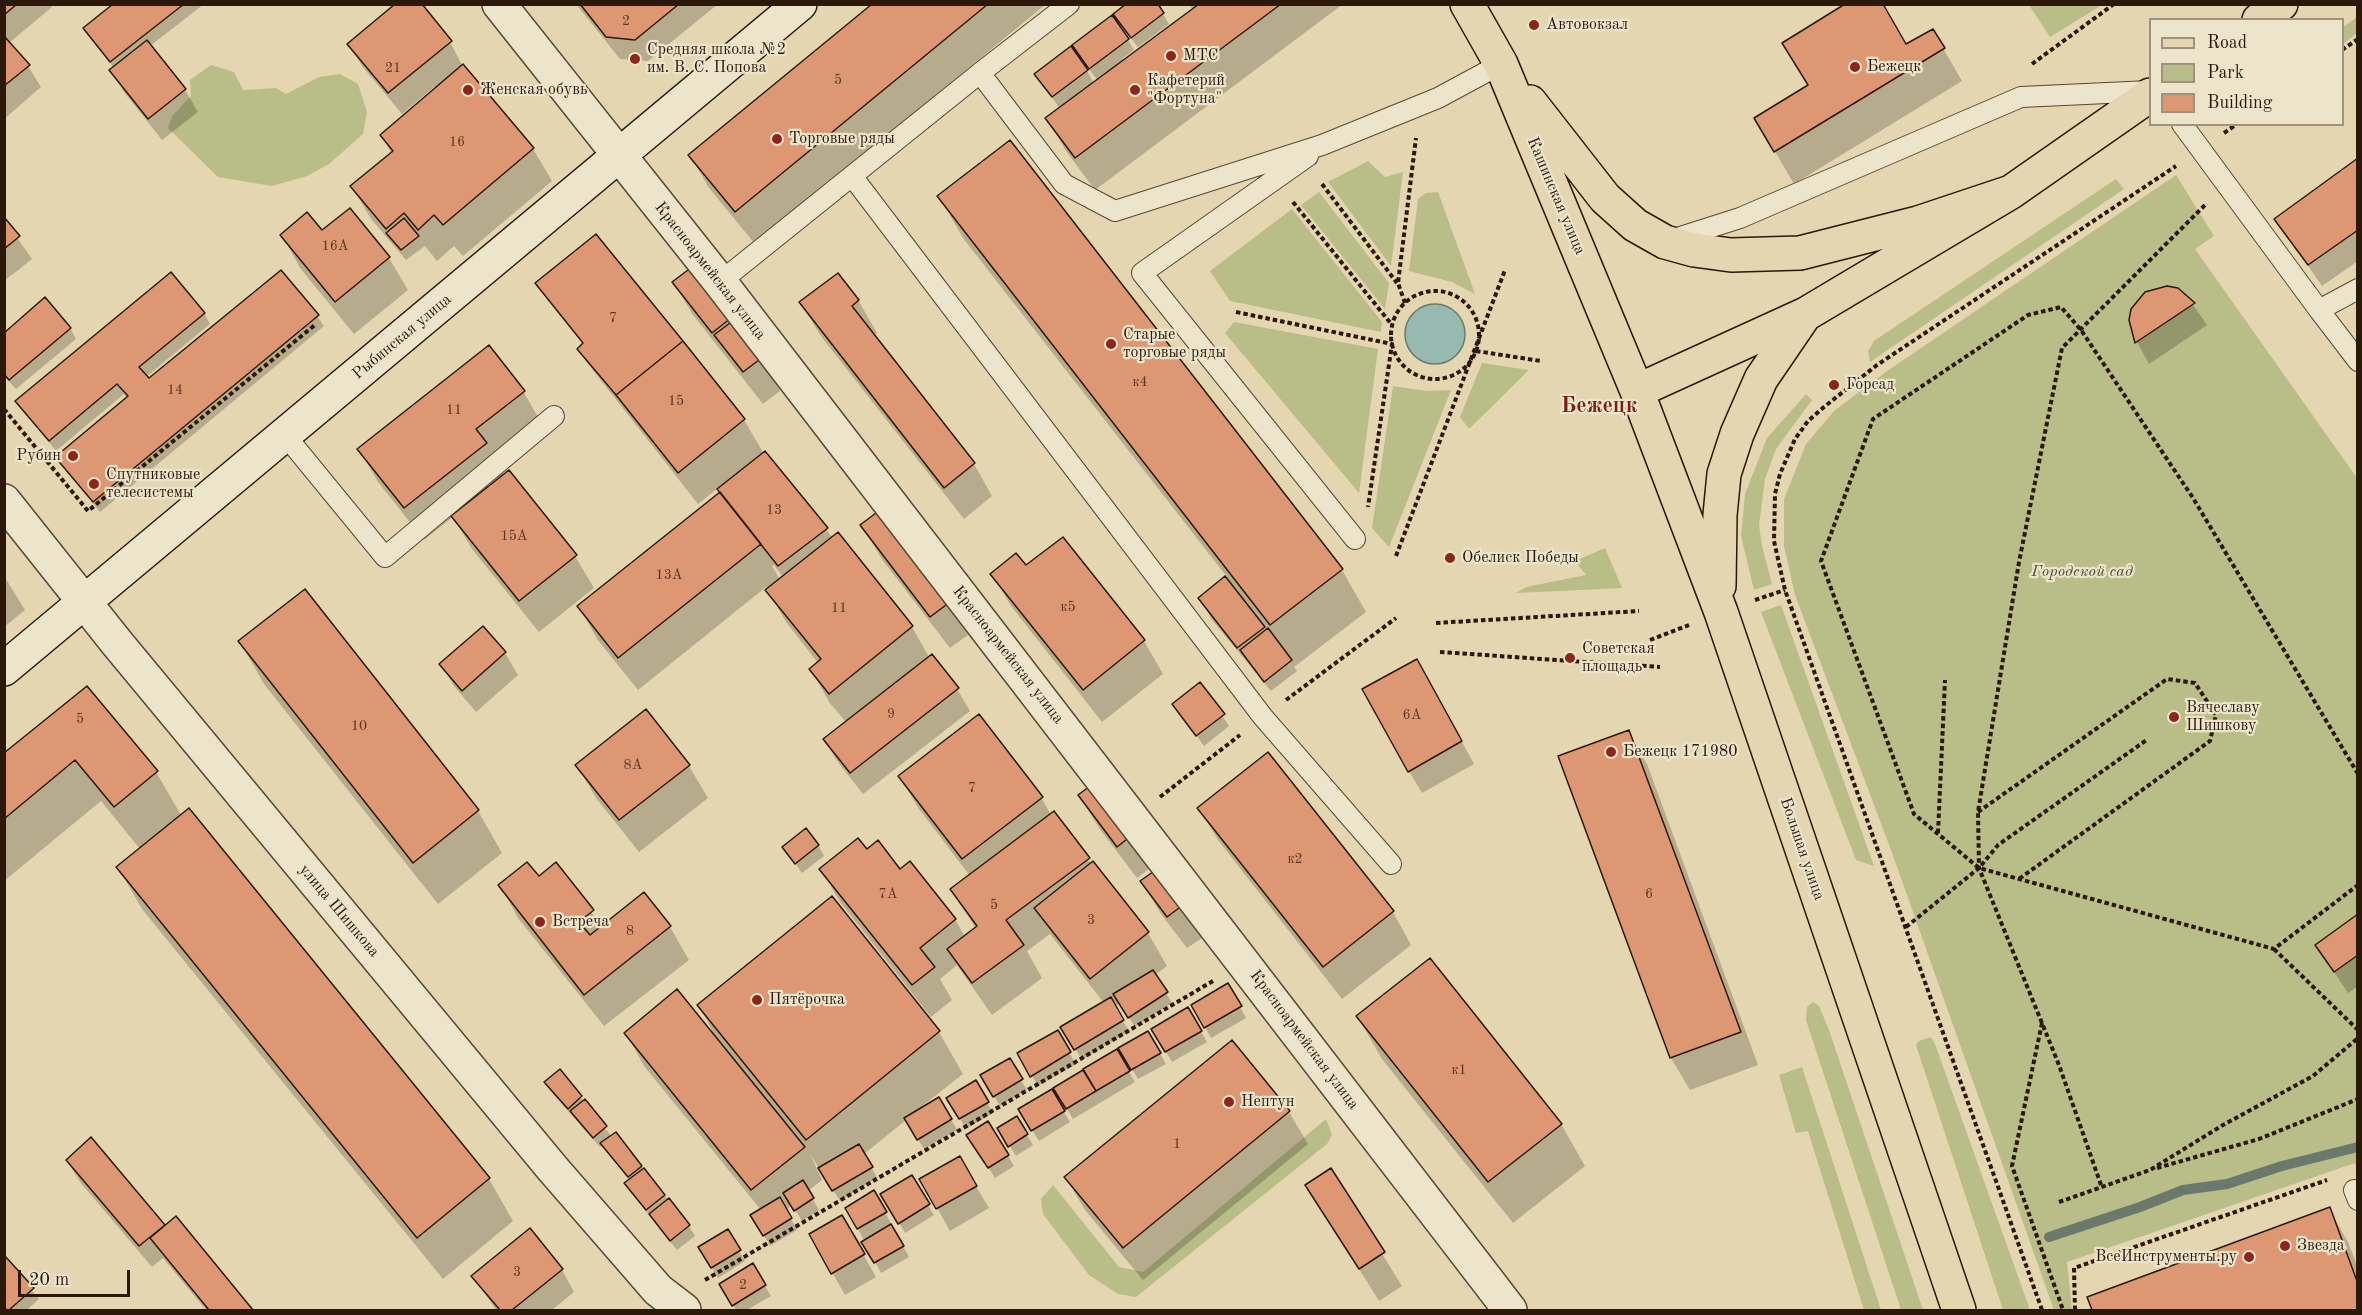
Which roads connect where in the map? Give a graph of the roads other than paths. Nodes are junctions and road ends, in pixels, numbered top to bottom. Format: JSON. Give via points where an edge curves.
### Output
{"nodes":[{"id":1,"x":499,"y":4,"type":"edge"},
{"id":2,"x":800,"y":4,"type":"edge"},
{"id":3,"x":1069,"y":4,"type":"edge"},
{"id":4,"x":1467,"y":4,"type":"edge"},
{"id":5,"x":2281,"y":4,"type":"edge"},
{"id":6,"x":2262,"y":18,"type":"edge"},
{"id":7,"x":1501,"y":64,"type":"junction"},
{"id":8,"x":980,"y":73,"type":"junction"},
{"id":9,"x":2149,"y":93,"type":"edge"},
{"id":10,"x":2149,"y":94,"type":"edge"},
{"id":11,"x":2183,"y":126,"type":"edge"},
{"id":12,"x":1322,"y":145,"type":"junction"},
{"id":13,"x":619,"y":156,"type":"junction"},
{"id":14,"x":852,"y":176,"type":"junction"},
{"id":15,"x":2011,"y":192,"type":"junction"},
{"id":16,"x":1665,"y":242,"type":"junction"},
{"id":17,"x":720,"y":282,"type":"junction"},
{"id":18,"x":2358,"y":289,"type":"edge"},
{"id":19,"x":2319,"y":310,"type":"junction"},
{"id":20,"x":1806,"y":314,"type":"junction"},
{"id":21,"x":2358,"y":362,"type":"edge"},
{"id":22,"x":1637,"y":391,"type":"junction"},
{"id":23,"x":554,"y":416,"type":"dead end"},
{"id":24,"x":285,"y":435,"type":"junction"},
{"id":25,"x":4,"y":501,"type":"edge"},
{"id":26,"x":1355,"y":539,"type":"dead end"},
{"id":27,"x":85,"y":601,"type":"junction"},
{"id":28,"x":1721,"y":612,"type":"junction"},
{"id":29,"x":4,"y":669,"type":"edge"},
{"id":30,"x":1391,"y":864,"type":"dead end"},
{"id":31,"x":684,"y":1311,"type":"edge"},
{"id":32,"x":1510,"y":1311,"type":"edge"},
{"id":33,"x":1959,"y":1311,"type":"edge"}],
"edges":[{"from":1,"to":13,"type":"street","name":"Красноармейская улица"},
{"from":2,"to":13,"type":"street","name":"Рыбинская улица"},
{"from":3,"to":8,"type":"lane"},
{"from":4,"to":7,"type":"main road","name":"Кашинская улица"},
{"from":5,"to":6,"type":"main road"},
{"from":7,"to":12,"type":"lane","via":[[1438,98]]},
{"from":7,"to":16,"type":"main road","via":[[1605,198],[1635,225]]},
{"from":7,"to":22,"type":"main road","name":"Кашинская улица"},
{"from":8,"to":12,"type":"lane","via":[[1064,183],[1115,211]]},
{"from":8,"to":14,"type":"lane"},
{"from":9,"to":16,"type":"lane","via":[[2021,97],[1740,218]]},
{"from":10,"to":15,"type":"main road"},
{"from":11,"to":19,"type":"lane"},
{"from":12,"to":26,"type":"lane","via":[[1142,273]]},
{"from":13,"to":17,"type":"street","name":"Красноармейская улица"},
{"from":13,"to":24,"type":"street","name":"Рыбинская улица"},
{"from":14,"to":17,"type":"lane"},
{"from":14,"to":30,"type":"lane","via":[[1263,717]]},
{"from":15,"to":16,"type":"main road","via":[[1908,226],[1800,253],[1731,255]]},
{"from":15,"to":20,"type":"main road"},
{"from":17,"to":32,"type":"street","name":"Красноармейская улица"},
{"from":18,"to":19,"type":"lane"},
{"from":19,"to":21,"type":"lane"},
{"from":20,"to":22,"type":"main road"},
{"from":20,"to":28,"type":"main road","via":[[1761,379],[1746,409],[1724,474],[1718,560]]},
{"from":22,"to":28,"type":"main road","name":"Большая улица"},
{"from":23,"to":24,"type":"lane","via":[[385,556]]},
{"from":24,"to":27,"type":"street","name":"Рыбинская улица"},
{"from":25,"to":27,"type":"street","name":"улица Шишкова"},
{"from":27,"to":29,"type":"street","name":"Рыбинская улица"},
{"from":27,"to":31,"type":"street","name":"улица Шишкова","via":[[553,1169],[658,1290]]},
{"from":28,"to":33,"type":"main road","name":"Большая улица"}]}
